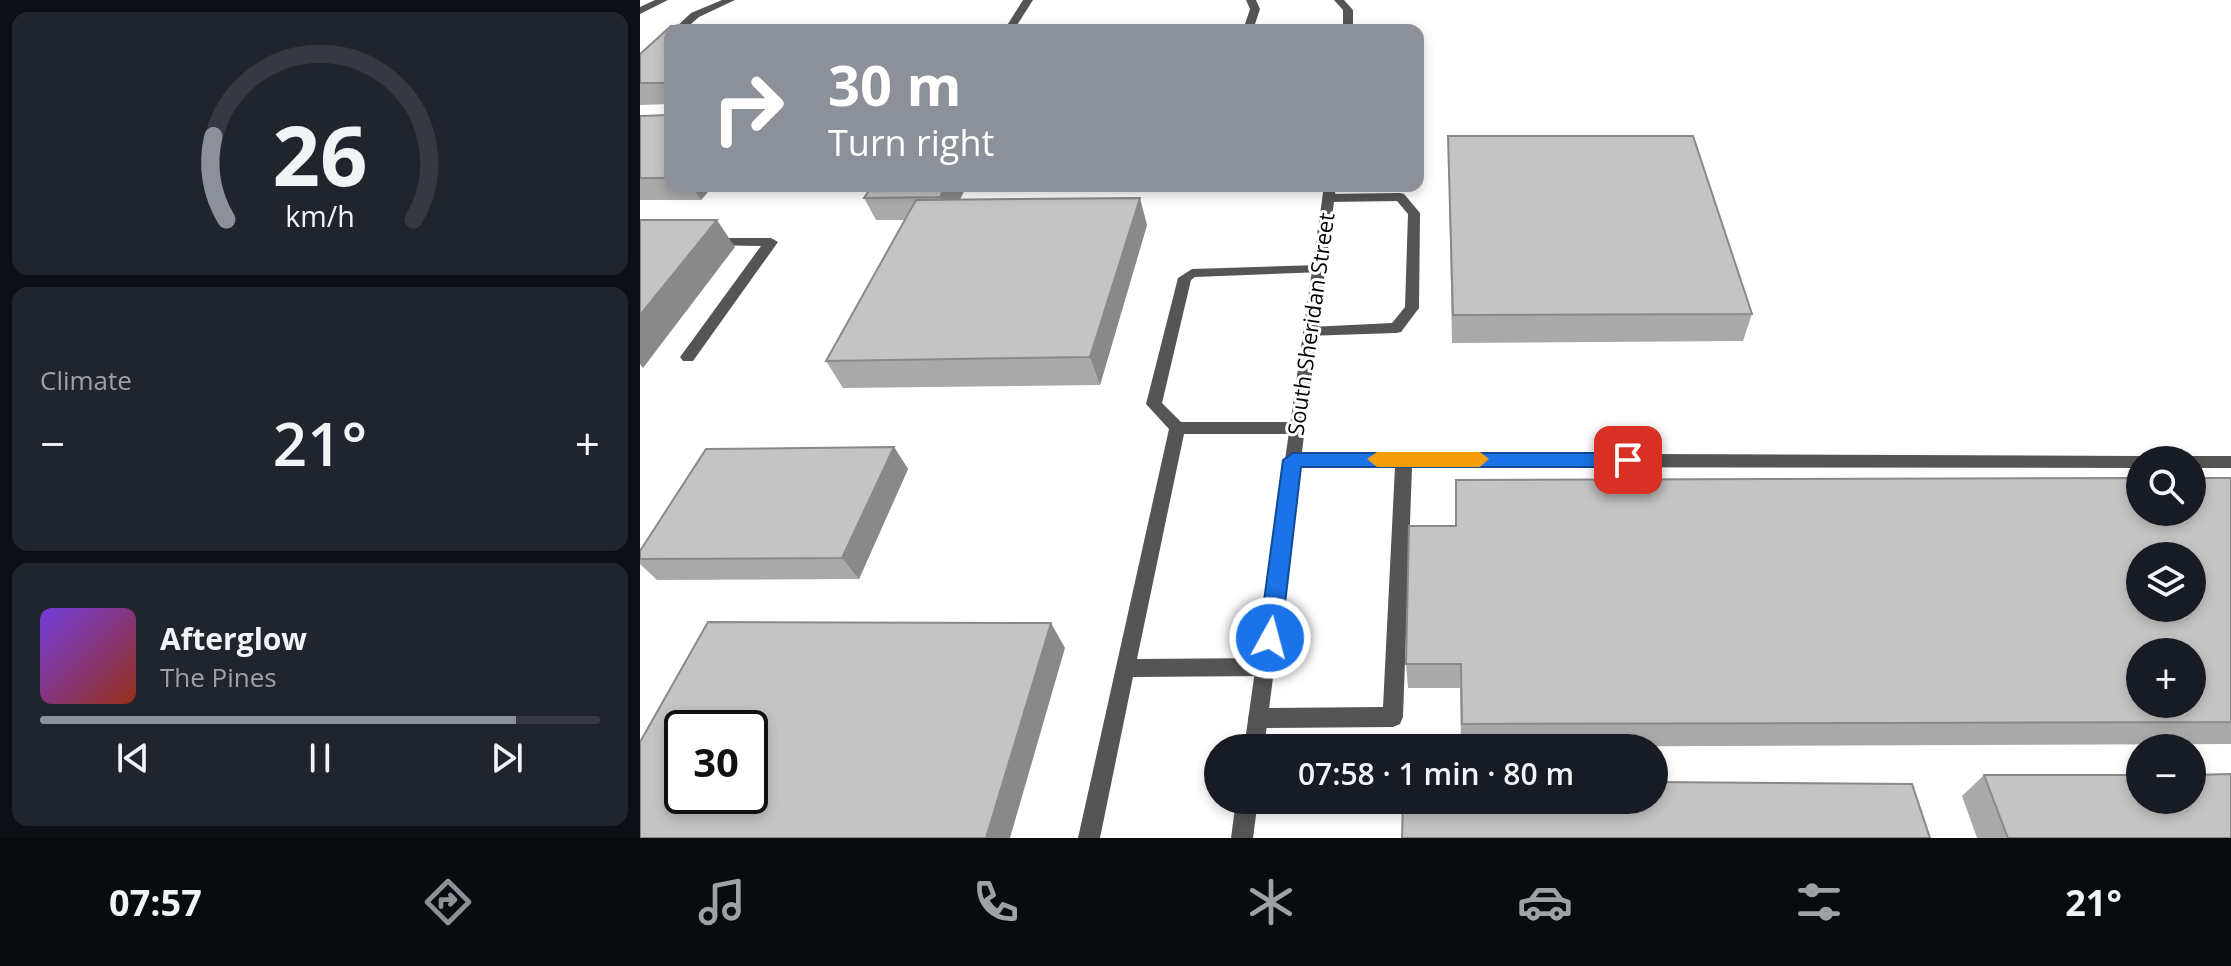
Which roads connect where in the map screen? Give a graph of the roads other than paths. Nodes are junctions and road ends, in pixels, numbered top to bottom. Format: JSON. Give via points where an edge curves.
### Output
{"nodes":[{"id":1,"x":663,"y":0,"type":"edge"},
{"id":2,"x":730,"y":0,"type":"edge"},
{"id":3,"x":1028,"y":0,"type":"edge"},
{"id":4,"x":1251,"y":0,"type":"edge"},
{"id":5,"x":1339,"y":0,"type":"edge"},
{"id":6,"x":640,"y":11,"type":"edge"},
{"id":7,"x":685,"y":24,"type":"edge"},
{"id":8,"x":1013,"y":24,"type":"edge"},
{"id":9,"x":1250,"y":24,"type":"edge"},
{"id":10,"x":1348,"y":24,"type":"edge"},
{"id":11,"x":1329,"y":192,"type":"edge"},
{"id":12,"x":698,"y":242,"type":"edge"},
{"id":13,"x":1318,"y":269,"type":"junction"},
{"id":14,"x":1310,"y":332,"type":"junction"},
{"id":15,"x":688,"y":357,"type":"dead end"},
{"id":16,"x":1177,"y":428,"type":"junction"},
{"id":17,"x":1297,"y":428,"type":"junction"},
{"id":18,"x":1404,"y":459,"type":"junction"},
{"id":19,"x":1293,"y":460,"type":"junction"},
{"id":20,"x":2126,"y":462,"type":"edge"},
{"id":21,"x":2206,"y":462,"type":"edge"},
{"id":22,"x":2231,"y":462,"type":"edge"},
{"id":23,"x":1266,"y":667,"type":"junction"},
{"id":24,"x":1126,"y":668,"type":"junction"},
{"id":25,"x":1258,"y":718,"type":"junction"},
{"id":26,"x":1256,"y":734,"type":"edge"},
{"id":27,"x":1245,"y":814,"type":"edge"},
{"id":28,"x":1089,"y":838,"type":"edge"},
{"id":29,"x":1242,"y":838,"type":"edge"}],
"edges":[{"from":1,"to":6,"type":"street"},
{"from":2,"to":7,"type":"street"},
{"from":3,"to":8,"type":"street"},
{"from":4,"to":9,"type":"street","via":[[1255,9]]},
{"from":5,"to":10,"type":"street","via":[[1348,10]]},
{"from":11,"to":13,"type":"street","name":"South Sheridan Street"},
{"from":11,"to":14,"type":"street","via":[[1400,197],[1414,213],[1412,308],[1396,328]]},
{"from":12,"to":15,"type":"street","via":[[771,242]]},
{"from":13,"to":14,"type":"street","name":"South Sheridan Street"},
{"from":13,"to":16,"type":"street","via":[[1198,271],[1185,278],[1154,404]]},
{"from":14,"to":17,"type":"street","name":"South Sheridan Street"},
{"from":16,"to":17,"type":"street"},
{"from":16,"to":24,"type":"street"},
{"from":17,"to":19,"type":"street","name":"South Sheridan Street"},
{"from":18,"to":19,"type":"street"},
{"from":18,"to":20,"type":"street"},
{"from":18,"to":25,"type":"street","via":[[1393,717]]},
{"from":19,"to":23,"type":"street","name":"South Sheridan Street"},
{"from":21,"to":22,"type":"street"},
{"from":23,"to":24,"type":"street"},
{"from":23,"to":25,"type":"street","name":"South Sheridan Street"},
{"from":24,"to":28,"type":"street"},
{"from":25,"to":26,"type":"street","name":"South Sheridan Street"},
{"from":27,"to":29,"type":"street"}]}
